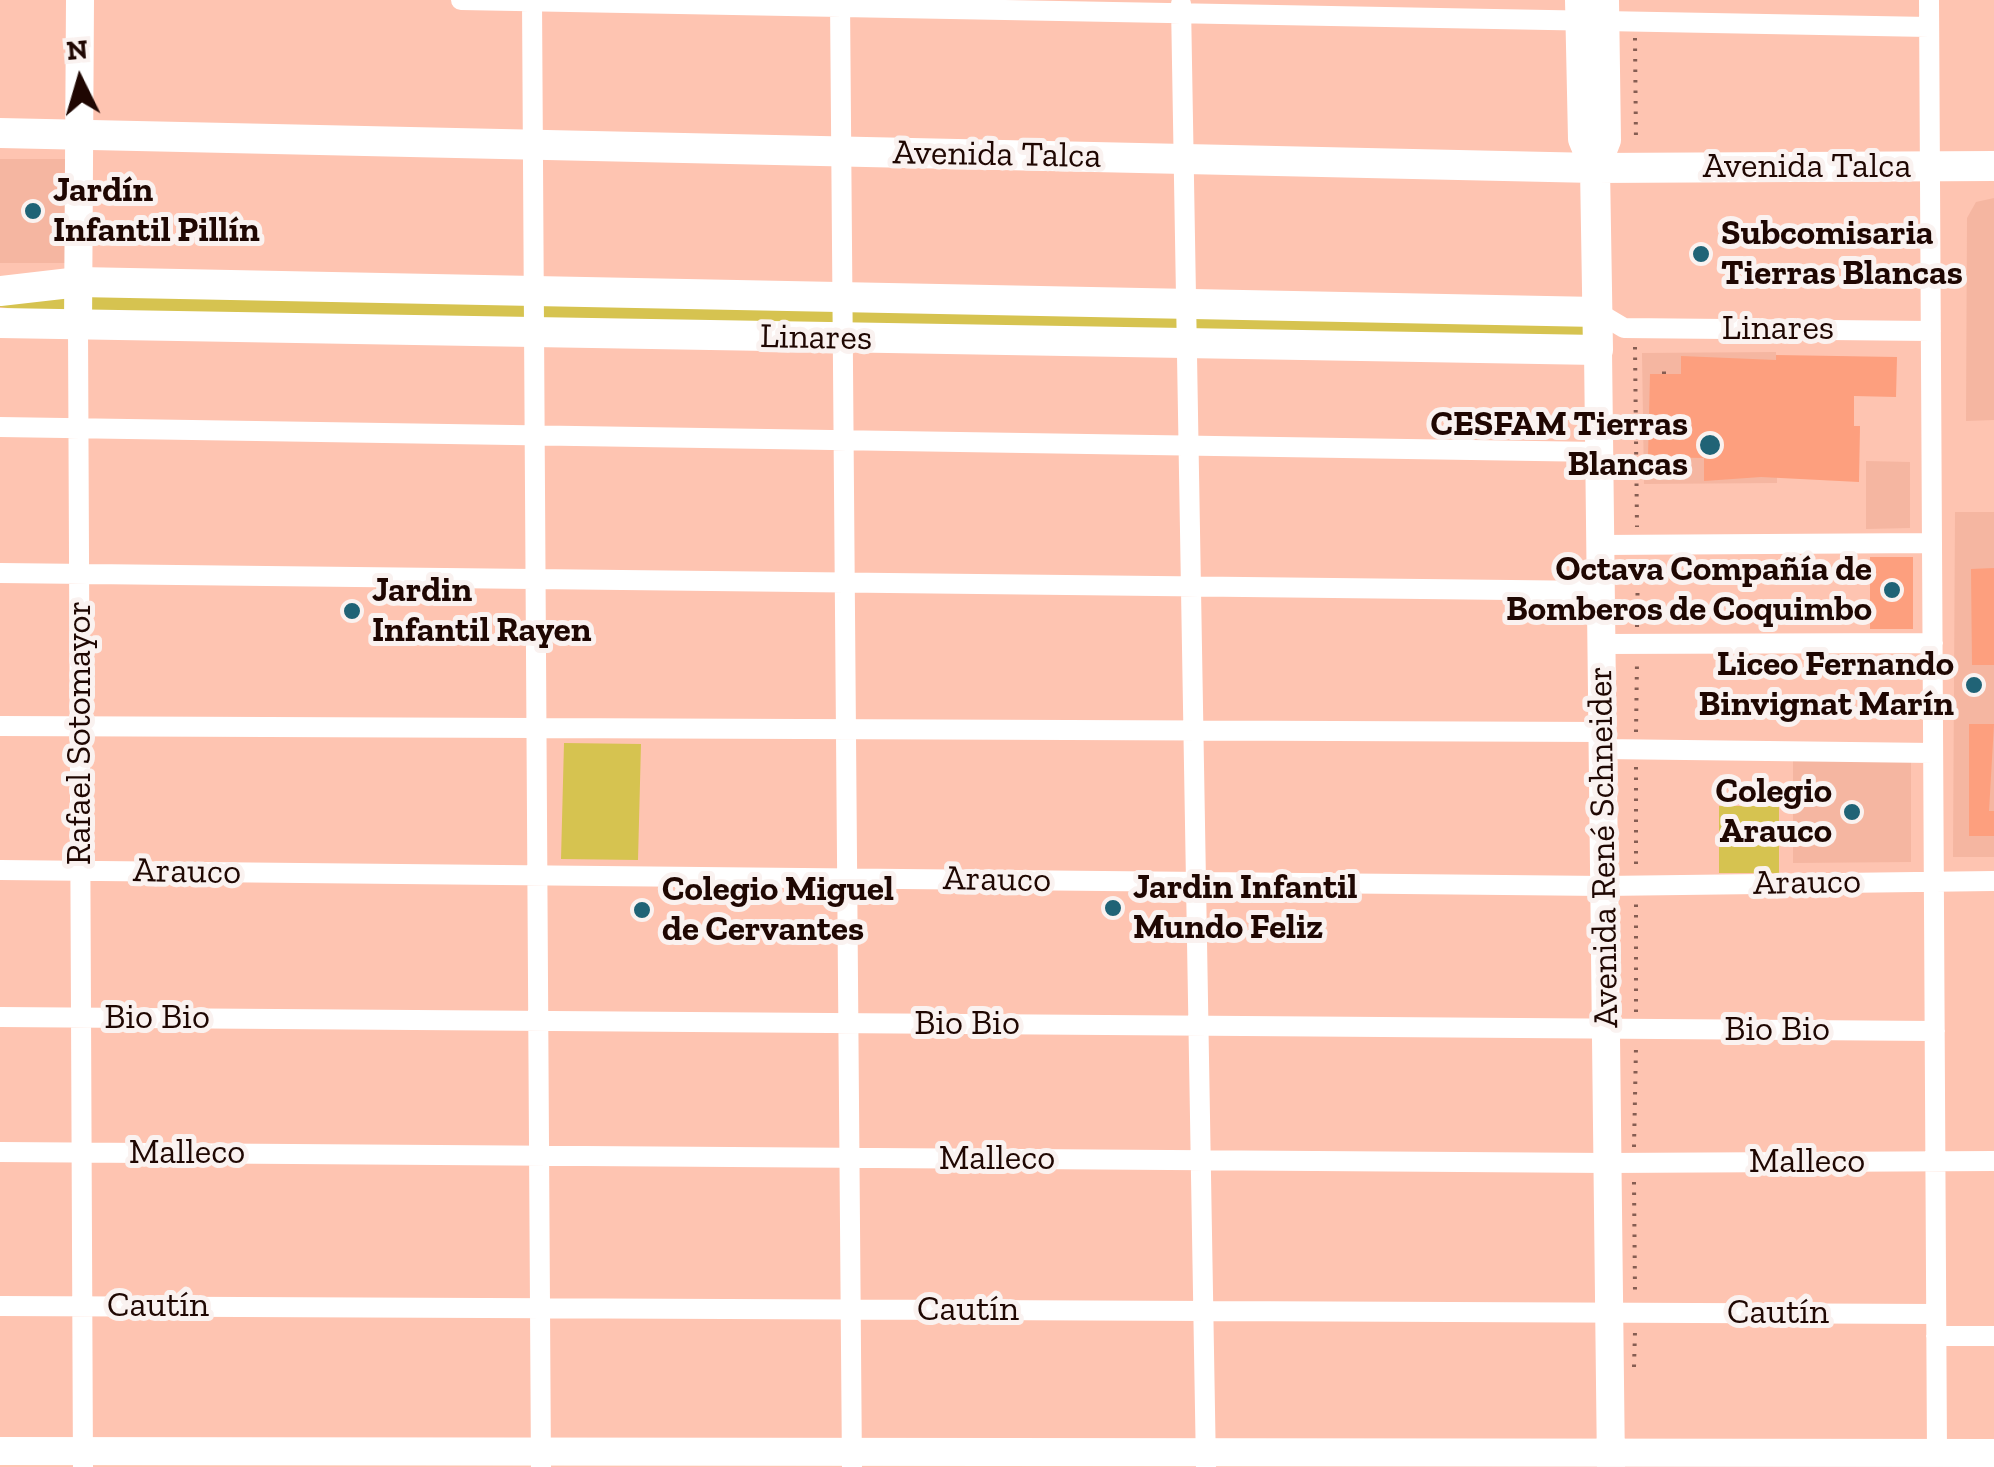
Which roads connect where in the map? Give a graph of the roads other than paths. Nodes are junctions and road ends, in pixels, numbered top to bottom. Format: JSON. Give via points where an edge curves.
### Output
{"nodes":[{"id":1,"x":80,"y":0,"type":"edge"},
{"id":2,"x":461,"y":0,"type":"edge"},
{"id":3,"x":1929,"y":0,"type":"edge"},
{"id":4,"x":532,"y":1,"type":"edge"},
{"id":5,"x":840,"y":4,"type":"edge"},
{"id":6,"x":1181,"y":7,"type":"edge"},
{"id":7,"x":1601,"y":13,"type":"edge"},
{"id":8,"x":1929,"y":27,"type":"junction"},
{"id":9,"x":0,"y":134,"type":"edge"},
{"id":10,"x":80,"y":135,"type":"junction"},
{"id":11,"x":533,"y":145,"type":"junction"},
{"id":12,"x":842,"y":152,"type":"junction"},
{"id":13,"x":1184,"y":159,"type":"junction"},
{"id":14,"x":1930,"y":166,"type":"junction"},
{"id":15,"x":1994,"y":166,"type":"edge"},
{"id":16,"x":1595,"y":168,"type":"junction"},
{"id":17,"x":79,"y":282,"type":"junction"},
{"id":18,"x":0,"y":291,"type":"edge"},
{"id":19,"x":534,"y":291,"type":"junction"},
{"id":20,"x":844,"y":298,"type":"junction"},
{"id":21,"x":1186,"y":303,"type":"junction"},
{"id":22,"x":1597,"y":312,"type":"junction"},
{"id":23,"x":0,"y":323,"type":"edge"},
{"id":24,"x":78,"y":327,"type":"junction"},
{"id":25,"x":1624,"y":328,"type":"junction"},
{"id":26,"x":1931,"y":330,"type":"junction"},
{"id":27,"x":534,"y":334,"type":"junction"},
{"id":28,"x":844,"y":339,"type":"junction"},
{"id":29,"x":1187,"y":343,"type":"junction"},
{"id":30,"x":1598,"y":350,"type":"junction"},
{"id":31,"x":0,"y":427,"type":"edge"},
{"id":32,"x":79,"y":428,"type":"junction"},
{"id":33,"x":534,"y":436,"type":"junction"},
{"id":34,"x":845,"y":440,"type":"junction"},
{"id":35,"x":1188,"y":446,"type":"junction"},
{"id":36,"x":1599,"y":452,"type":"junction"},
{"id":37,"x":1932,"y":543,"type":"junction"},
{"id":38,"x":1600,"y":545,"type":"junction"},
{"id":39,"x":0,"y":573,"type":"edge"},
{"id":40,"x":80,"y":574,"type":"junction"},
{"id":41,"x":536,"y":579,"type":"junction"},
{"id":42,"x":846,"y":583,"type":"junction"},
{"id":43,"x":1191,"y":587,"type":"junction"},
{"id":44,"x":1600,"y":591,"type":"junction"},
{"id":45,"x":1932,"y":643,"type":"junction"},
{"id":46,"x":1601,"y":644,"type":"junction"},
{"id":47,"x":0,"y":726,"type":"edge"},
{"id":48,"x":80,"y":726,"type":"junction"},
{"id":49,"x":536,"y":728,"type":"junction"},
{"id":50,"x":847,"y":729,"type":"junction"},
{"id":51,"x":1193,"y":730,"type":"junction"},
{"id":52,"x":1602,"y":740,"type":"junction"},
{"id":53,"x":1933,"y":753,"type":"junction"},
{"id":54,"x":0,"y":870,"type":"edge"},
{"id":55,"x":81,"y":871,"type":"junction"},
{"id":56,"x":537,"y":875,"type":"junction"},
{"id":57,"x":848,"y":878,"type":"junction"},
{"id":58,"x":1934,"y":881,"type":"junction"},
{"id":59,"x":1994,"y":881,"type":"edge"},
{"id":60,"x":1196,"y":882,"type":"junction"},
{"id":61,"x":1604,"y":886,"type":"junction"},
{"id":62,"x":0,"y":1017,"type":"edge"},
{"id":63,"x":82,"y":1018,"type":"junction"},
{"id":64,"x":538,"y":1021,"type":"junction"},
{"id":65,"x":849,"y":1023,"type":"junction"},
{"id":66,"x":1198,"y":1026,"type":"junction"},
{"id":67,"x":1606,"y":1028,"type":"junction"},
{"id":68,"x":1935,"y":1031,"type":"junction"},
{"id":69,"x":0,"y":1152,"type":"edge"},
{"id":70,"x":82,"y":1152,"type":"junction"},
{"id":71,"x":539,"y":1156,"type":"junction"},
{"id":72,"x":850,"y":1158,"type":"junction"},
{"id":73,"x":1201,"y":1160,"type":"junction"},
{"id":74,"x":1935,"y":1162,"type":"junction"},
{"id":75,"x":1994,"y":1162,"type":"edge"},
{"id":76,"x":1607,"y":1163,"type":"junction"},
{"id":77,"x":0,"y":1306,"type":"edge"},
{"id":78,"x":83,"y":1306,"type":"junction"},
{"id":79,"x":540,"y":1308,"type":"junction"},
{"id":80,"x":851,"y":1309,"type":"junction"},
{"id":81,"x":1203,"y":1311,"type":"junction"},
{"id":82,"x":1609,"y":1313,"type":"junction"},
{"id":83,"x":1936,"y":1314,"type":"junction"},
{"id":84,"x":1936,"y":1336,"type":"junction"},
{"id":85,"x":1994,"y":1336,"type":"edge"},
{"id":86,"x":0,"y":1451,"type":"edge"},
{"id":87,"x":1994,"y":1453,"type":"edge"},
{"id":88,"x":1955,"y":1458,"type":"edge"},
{"id":89,"x":84,"y":1459,"type":"edge"},
{"id":90,"x":541,"y":1459,"type":"edge"},
{"id":91,"x":852,"y":1459,"type":"edge"},
{"id":92,"x":1206,"y":1460,"type":"edge"},
{"id":93,"x":1611,"y":1460,"type":"edge"}],
"edges":[{"from":1,"to":10,"type":"street","name":"Rafael Sotomayor"},
{"from":2,"to":4,"type":"street"},
{"from":3,"to":8,"type":"street"},
{"from":4,"to":5,"type":"street"},
{"from":4,"to":11,"type":"street"},
{"from":5,"to":6,"type":"street"},
{"from":5,"to":12,"type":"street"},
{"from":6,"to":7,"type":"street"},
{"from":6,"to":13,"type":"street"},
{"from":7,"to":8,"type":"street"},
{"from":7,"to":16,"type":"main road","name":"Avenida René Schneider","via":[[1583,139]]},
{"from":8,"to":14,"type":"street"},
{"from":9,"to":10,"type":"main road","name":"Avenida Talca"},
{"from":10,"to":11,"type":"main road","name":"Avenida Talca"},
{"from":10,"to":17,"type":"street","name":"Rafael Sotomayor"},
{"from":11,"to":12,"type":"main road","name":"Avenida Talca"},
{"from":11,"to":19,"type":"street"},
{"from":12,"to":13,"type":"main road","name":"Avenida Talca"},
{"from":12,"to":20,"type":"street"},
{"from":13,"to":16,"type":"main road","name":"Avenida Talca"},
{"from":13,"to":21,"type":"street"},
{"from":14,"to":15,"type":"main road","name":"Avenida Talca"},
{"from":14,"to":16,"type":"main road","name":"Avenida Talca"},
{"from":14,"to":26,"type":"street"},
{"from":16,"to":22,"type":"main road","name":"Avenida René Schneider"},
{"from":17,"to":18,"type":"main road","name":"Linares"},
{"from":17,"to":19,"type":"main road","name":"Linares"},
{"from":17,"to":24,"type":"street","name":"Rafael Sotomayor"},
{"from":19,"to":20,"type":"main road","name":"Linares"},
{"from":19,"to":27,"type":"street"},
{"from":20,"to":21,"type":"main road","name":"Linares"},
{"from":20,"to":28,"type":"street"},
{"from":21,"to":22,"type":"main road","name":"Linares"},
{"from":21,"to":29,"type":"street"},
{"from":22,"to":25,"type":"street","name":"Linares"},
{"from":22,"to":30,"type":"main road","name":"Avenida René Schneider"},
{"from":23,"to":24,"type":"main road","name":"Linares"},
{"from":24,"to":27,"type":"main road","name":"Linares"},
{"from":24,"to":32,"type":"street","name":"Rafael Sotomayor"},
{"from":25,"to":26,"type":"street","name":"Linares"},
{"from":25,"to":30,"type":"street"},
{"from":26,"to":37,"type":"street"},
{"from":27,"to":28,"type":"main road","name":"Linares"},
{"from":27,"to":33,"type":"street"},
{"from":28,"to":29,"type":"main road","name":"Linares"},
{"from":28,"to":34,"type":"street"},
{"from":29,"to":30,"type":"main road","name":"Linares"},
{"from":29,"to":35,"type":"street"},
{"from":30,"to":36,"type":"street","name":"Avenida René Schneider"},
{"from":31,"to":32,"type":"street"},
{"from":32,"to":33,"type":"street"},
{"from":32,"to":40,"type":"street","name":"Rafael Sotomayor"},
{"from":33,"to":34,"type":"street"},
{"from":33,"to":41,"type":"street"},
{"from":34,"to":35,"type":"street"},
{"from":34,"to":42,"type":"street"},
{"from":35,"to":36,"type":"street"},
{"from":35,"to":43,"type":"street"},
{"from":36,"to":38,"type":"street","name":"Avenida René Schneider"},
{"from":37,"to":38,"type":"street"},
{"from":37,"to":45,"type":"street"},
{"from":38,"to":44,"type":"street","name":"Avenida René Schneider"},
{"from":39,"to":40,"type":"street"},
{"from":40,"to":41,"type":"street"},
{"from":40,"to":48,"type":"street","name":"Rafael Sotomayor"},
{"from":41,"to":42,"type":"street"},
{"from":41,"to":49,"type":"street"},
{"from":42,"to":43,"type":"street"},
{"from":42,"to":50,"type":"street"},
{"from":43,"to":44,"type":"street"},
{"from":43,"to":51,"type":"street"},
{"from":44,"to":46,"type":"street","name":"Avenida René Schneider"},
{"from":45,"to":46,"type":"street"},
{"from":45,"to":53,"type":"street"},
{"from":46,"to":52,"type":"street","name":"Avenida René Schneider"},
{"from":47,"to":48,"type":"street"},
{"from":48,"to":49,"type":"street"},
{"from":48,"to":55,"type":"street","name":"Rafael Sotomayor"},
{"from":49,"to":50,"type":"street"},
{"from":49,"to":56,"type":"street"},
{"from":50,"to":51,"type":"street"},
{"from":50,"to":57,"type":"street"},
{"from":51,"to":52,"type":"street"},
{"from":51,"to":60,"type":"street"},
{"from":52,"to":53,"type":"street"},
{"from":52,"to":61,"type":"street","name":"Avenida René Schneider"},
{"from":53,"to":58,"type":"street"},
{"from":54,"to":55,"type":"street","name":"Arauco"},
{"from":55,"to":56,"type":"street","name":"Arauco"},
{"from":55,"to":63,"type":"street","name":"Rafael Sotomayor"},
{"from":56,"to":57,"type":"street","name":"Arauco"},
{"from":56,"to":64,"type":"street"},
{"from":57,"to":60,"type":"street","name":"Arauco"},
{"from":57,"to":65,"type":"street"},
{"from":58,"to":59,"type":"street","name":"Arauco"},
{"from":58,"to":61,"type":"street","name":"Arauco"},
{"from":58,"to":68,"type":"street"},
{"from":60,"to":61,"type":"street","name":"Arauco"},
{"from":60,"to":66,"type":"street"},
{"from":61,"to":67,"type":"street","name":"Avenida René Schneider"},
{"from":62,"to":63,"type":"street","name":"Bio Bio"},
{"from":63,"to":64,"type":"street","name":"Bio Bio"},
{"from":63,"to":70,"type":"street","name":"Rafael Sotomayor"},
{"from":64,"to":65,"type":"street","name":"Bio Bio"},
{"from":64,"to":71,"type":"street"},
{"from":65,"to":66,"type":"street","name":"Bio Bio"},
{"from":65,"to":72,"type":"street"},
{"from":66,"to":67,"type":"street","name":"Bio Bio"},
{"from":66,"to":73,"type":"street"},
{"from":67,"to":68,"type":"street","name":"Bio Bio"},
{"from":67,"to":76,"type":"street","name":"Avenida René Schneider"},
{"from":68,"to":74,"type":"street"},
{"from":69,"to":70,"type":"street","name":"Malleco"},
{"from":70,"to":71,"type":"street","name":"Malleco"},
{"from":70,"to":78,"type":"street","name":"Rafael Sotomayor"},
{"from":71,"to":72,"type":"street","name":"Malleco"},
{"from":71,"to":79,"type":"street"},
{"from":72,"to":73,"type":"street","name":"Malleco"},
{"from":72,"to":80,"type":"street"},
{"from":73,"to":76,"type":"street","name":"Malleco"},
{"from":73,"to":81,"type":"street"},
{"from":74,"to":75,"type":"street","name":"Malleco"},
{"from":74,"to":76,"type":"street","name":"Malleco"},
{"from":74,"to":83,"type":"street"},
{"from":76,"to":82,"type":"street","name":"Avenida René Schneider"},
{"from":77,"to":78,"type":"street","name":"Cautín"},
{"from":78,"to":79,"type":"street","name":"Cautín"},
{"from":78,"to":89,"type":"street","name":"Rafael Sotomayor"},
{"from":79,"to":80,"type":"street","name":"Cautín"},
{"from":79,"to":90,"type":"street"},
{"from":80,"to":81,"type":"street","name":"Cautín"},
{"from":80,"to":91,"type":"street"},
{"from":81,"to":82,"type":"street","name":"Cautín"},
{"from":81,"to":92,"type":"street"},
{"from":82,"to":83,"type":"street","name":"Cautín"},
{"from":82,"to":93,"type":"street","name":"Avenida René Schneider"},
{"from":83,"to":84,"type":"street"},
{"from":84,"to":85,"type":"street"},
{"from":84,"to":88,"type":"street"},
{"from":86,"to":89,"type":"street"},
{"from":87,"to":88,"type":"street"},
{"from":88,"to":93,"type":"street"},
{"from":89,"to":90,"type":"street"},
{"from":90,"to":91,"type":"street"},
{"from":91,"to":92,"type":"street"},
{"from":92,"to":93,"type":"street"}]}
